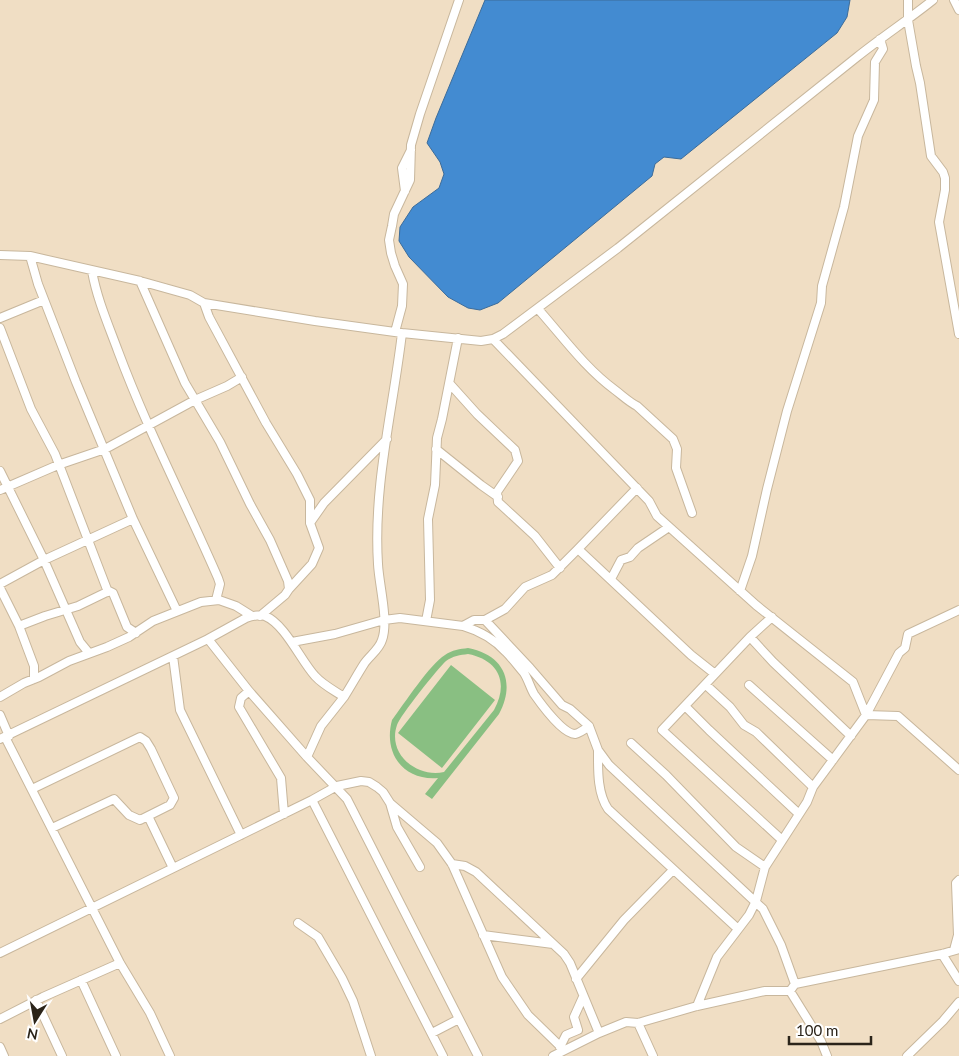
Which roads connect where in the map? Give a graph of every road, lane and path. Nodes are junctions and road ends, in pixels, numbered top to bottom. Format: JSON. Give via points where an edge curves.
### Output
{"nodes":[{"id":1,"x":459,"y":0,"type":"edge"},
{"id":2,"x":908,"y":0,"type":"edge"},
{"id":3,"x":933,"y":0,"type":"edge"},
{"id":4,"x":954,"y":0,"type":"edge"},
{"id":5,"x":959,"y":10,"type":"edge"},
{"id":6,"x":908,"y":20,"type":"junction"},
{"id":7,"x":880,"y":39,"type":"junction"},
{"id":8,"x":0,"y":255,"type":"edge"},
{"id":9,"x":30,"y":256,"type":"junction"},
{"id":10,"x":92,"y":271,"type":"junction"},
{"id":11,"x":140,"y":281,"type":"junction"},
{"id":12,"x":44,"y":300,"type":"junction"},
{"id":13,"x":204,"y":303,"type":"junction"},
{"id":14,"x":538,"y":309,"type":"junction"},
{"id":15,"x":0,"y":318,"type":"edge"},
{"id":16,"x":0,"y":328,"type":"edge"},
{"id":17,"x":399,"y":332,"type":"junction"},
{"id":18,"x":959,"y":334,"type":"edge"},
{"id":19,"x":458,"y":338,"type":"junction"},
{"id":20,"x":493,"y":339,"type":"junction"},
{"id":21,"x":242,"y":377,"type":"junction"},
{"id":22,"x":450,"y":384,"type":"junction"},
{"id":23,"x":195,"y":400,"type":"junction"},
{"id":24,"x":149,"y":427,"type":"junction"},
{"id":25,"x":387,"y":439,"type":"junction"},
{"id":26,"x":105,"y":449,"type":"junction"},
{"id":27,"x":436,"y":449,"type":"junction"},
{"id":28,"x":58,"y":465,"type":"junction"},
{"id":29,"x":0,"y":471,"type":"edge"},
{"id":30,"x":4,"y":488,"type":"edge"},
{"id":31,"x":637,"y":488,"type":"junction"},
{"id":32,"x":498,"y":496,"type":"junction"},
{"id":33,"x":692,"y":513,"type":"dead end"},
{"id":34,"x":133,"y":519,"type":"junction"},
{"id":35,"x":310,"y":523,"type":"junction"},
{"id":36,"x":669,"y":527,"type":"junction"},
{"id":37,"x":87,"y":539,"type":"junction"},
{"id":38,"x":578,"y":549,"type":"junction"},
{"id":39,"x":44,"y":560,"type":"junction"},
{"id":40,"x":560,"y":568,"type":"junction"},
{"id":41,"x":611,"y":579,"type":"junction"},
{"id":42,"x":0,"y":584,"type":"edge"},
{"id":43,"x":0,"y":588,"type":"edge"},
{"id":44,"x":289,"y":589,"type":"junction"},
{"id":45,"x":740,"y":591,"type":"junction"},
{"id":46,"x":108,"y":592,"type":"junction"},
{"id":47,"x":216,"y":600,"type":"junction"},
{"id":48,"x":66,"y":610,"type":"junction"},
{"id":49,"x":959,"y":610,"type":"edge"},
{"id":50,"x":177,"y":611,"type":"junction"},
{"id":51,"x":256,"y":616,"type":"junction"},
{"id":52,"x":772,"y":617,"type":"junction"},
{"id":53,"x":384,"y":620,"type":"junction"},
{"id":54,"x":426,"y":620,"type":"junction"},
{"id":55,"x":485,"y":620,"type":"junction"},
{"id":56,"x":19,"y":626,"type":"junction"},
{"id":57,"x":463,"y":626,"type":"junction"},
{"id":58,"x":136,"y":634,"type":"junction"},
{"id":59,"x":750,"y":637,"type":"junction"},
{"id":60,"x":208,"y":639,"type":"junction"},
{"id":61,"x":292,"y":642,"type":"junction"},
{"id":62,"x":89,"y":653,"type":"junction"},
{"id":63,"x":173,"y":656,"type":"junction"},
{"id":64,"x":715,"y":674,"type":"junction"},
{"id":65,"x":34,"y":679,"type":"junction"},
{"id":66,"x":706,"y":685,"type":"junction"},
{"id":67,"x":749,"y":685,"type":"dead end"},
{"id":68,"x":249,"y":691,"type":"junction"},
{"id":69,"x":0,"y":697,"type":"edge"},
{"id":70,"x":344,"y":697,"type":"junction"},
{"id":71,"x":685,"y":706,"type":"junction"},
{"id":72,"x":0,"y":715,"type":"edge"},
{"id":73,"x":866,"y":715,"type":"junction"},
{"id":74,"x":589,"y":726,"type":"junction"},
{"id":75,"x":851,"y":736,"type":"junction"},
{"id":76,"x":4,"y":737,"type":"edge"},
{"id":77,"x":631,"y":743,"type":"dead end"},
{"id":78,"x":598,"y":750,"type":"junction"},
{"id":79,"x":307,"y":757,"type":"junction"},
{"id":80,"x":833,"y":760,"type":"junction"},
{"id":81,"x":959,"y":770,"type":"edge"},
{"id":82,"x":336,"y":786,"type":"junction"},
{"id":83,"x":814,"y":788,"type":"junction"},
{"id":84,"x":32,"y":789,"type":"junction"},
{"id":85,"x":312,"y":800,"type":"junction"},
{"id":86,"x":390,"y":803,"type":"junction"},
{"id":87,"x":284,"y":814,"type":"junction"},
{"id":88,"x":799,"y":814,"type":"junction"},
{"id":89,"x":148,"y":816,"type":"junction"},
{"id":90,"x":52,"y":828,"type":"junction"},
{"id":91,"x":241,"y":835,"type":"junction"},
{"id":92,"x":782,"y":840,"type":"junction"},
{"id":93,"x":452,"y":864,"type":"junction"},
{"id":94,"x":420,"y":867,"type":"dead end"},
{"id":95,"x":765,"y":867,"type":"junction"},
{"id":96,"x":173,"y":868,"type":"junction"},
{"id":97,"x":673,"y":870,"type":"junction"},
{"id":98,"x":959,"y":880,"type":"edge"},
{"id":99,"x":756,"y":901,"type":"junction"},
{"id":100,"x":91,"y":908,"type":"junction"},
{"id":101,"x":298,"y":923,"type":"dead end"},
{"id":102,"x":738,"y":929,"type":"junction"},
{"id":103,"x":483,"y":935,"type":"junction"},
{"id":104,"x":553,"y":944,"type":"junction"},
{"id":105,"x":956,"y":949,"type":"edge"},
{"id":106,"x":0,"y":953,"type":"edge"},
{"id":107,"x":942,"y":954,"type":"junction"},
{"id":108,"x":120,"y":963,"type":"junction"},
{"id":109,"x":81,"y":980,"type":"junction"},
{"id":110,"x":576,"y":980,"type":"junction"},
{"id":111,"x":959,"y":981,"type":"edge"},
{"id":112,"x":792,"y":987,"type":"junction"},
{"id":113,"x":583,"y":997,"type":"junction"},
{"id":114,"x":36,"y":1000,"type":"junction"},
{"id":115,"x":959,"y":1002,"type":"edge"},
{"id":116,"x":697,"y":1006,"type":"junction"},
{"id":117,"x":459,"y":1018,"type":"junction"},
{"id":118,"x":0,"y":1019,"type":"edge"},
{"id":119,"x":638,"y":1023,"type":"junction"},
{"id":120,"x":432,"y":1033,"type":"junction"},
{"id":121,"x":599,"y":1033,"type":"junction"},
{"id":122,"x":0,"y":1047,"type":"edge"},
{"id":123,"x":562,"y":1049,"type":"junction"},
{"id":124,"x":4,"y":1056,"type":"edge"},
{"id":125,"x":62,"y":1056,"type":"edge"},
{"id":126,"x":116,"y":1056,"type":"edge"},
{"id":127,"x":170,"y":1056,"type":"edge"},
{"id":128,"x":371,"y":1056,"type":"edge"},
{"id":129,"x":443,"y":1056,"type":"edge"},
{"id":130,"x":478,"y":1056,"type":"edge"},
{"id":131,"x":553,"y":1056,"type":"edge"},
{"id":132,"x":653,"y":1056,"type":"edge"},
{"id":133,"x":827,"y":1056,"type":"edge"},
{"id":134,"x":908,"y":1056,"type":"edge"}],
"edges":[{"from":1,"to":17,"type":"street","via":[[420,114],[411,150],[411,174],[394,214],[389,240],[393,262],[403,284]]},
{"from":2,"to":6,"type":"street"},
{"from":3,"to":6,"type":"street"},
{"from":4,"to":5,"type":"street"},
{"from":6,"to":7,"type":"street"},
{"from":6,"to":18,"type":"street","via":[[931,156],[945,178],[939,222]]},
{"from":7,"to":14,"type":"street"},
{"from":7,"to":45,"type":"street","via":[[883,49],[875,62],[874,100],[858,136],[844,208],[822,286],[821,303],[787,411],[752,556]]},
{"from":8,"to":9,"type":"street"},
{"from":9,"to":10,"type":"street"},
{"from":9,"to":12,"type":"street"},
{"from":10,"to":11,"type":"street"},
{"from":10,"to":24,"type":"street","via":[[98,299]]},
{"from":11,"to":13,"type":"street","via":[[190,295]]},
{"from":11,"to":23,"type":"street","via":[[171,355]]},
{"from":12,"to":15,"type":"street"},
{"from":12,"to":26,"type":"street"},
{"from":13,"to":17,"type":"street"},
{"from":13,"to":21,"type":"street","via":[[208,317]]},
{"from":14,"to":20,"type":"street"},
{"from":14,"to":33,"type":"street","via":[[596,375],[638,406],[673,439],[677,449],[676,468]]},
{"from":16,"to":28,"type":"street","via":[[31,409],[50,442]]},
{"from":17,"to":19,"type":"street"},
{"from":17,"to":25,"type":"street","via":[[396,384]]},
{"from":19,"to":20,"type":"street"},
{"from":19,"to":22,"type":"street"},
{"from":20,"to":31,"type":"street"},
{"from":21,"to":23,"type":"street"},
{"from":21,"to":35,"type":"street","via":[[310,500]]},
{"from":22,"to":27,"type":"street"},
{"from":22,"to":32,"type":"street","via":[[515,450],[518,461],[497,492]]},
{"from":23,"to":24,"type":"street"},
{"from":23,"to":44,"type":"street","via":[[236,472],[283,569]]},
{"from":24,"to":26,"type":"street"},
{"from":24,"to":47,"type":"street","via":[[218,578]]},
{"from":25,"to":35,"type":"street","via":[[324,503]]},
{"from":25,"to":53,"type":"street","via":[[377,531]]},
{"from":26,"to":28,"type":"street"},
{"from":26,"to":34,"type":"street"},
{"from":27,"to":32,"type":"street"},
{"from":27,"to":54,"type":"street","via":[[435,485],[428,519],[430,600]]},
{"from":28,"to":30,"type":"street"},
{"from":28,"to":37,"type":"street"},
{"from":29,"to":30,"type":"street"},
{"from":30,"to":39,"type":"street"},
{"from":31,"to":36,"type":"street"},
{"from":31,"to":38,"type":"street"},
{"from":32,"to":40,"type":"street","via":[[498,502],[535,536]]},
{"from":34,"to":37,"type":"street"},
{"from":34,"to":50,"type":"street"},
{"from":35,"to":44,"type":"street","via":[[319,548],[312,564]]},
{"from":36,"to":41,"type":"street","via":[[630,557],[621,560]]},
{"from":36,"to":45,"type":"street"},
{"from":37,"to":39,"type":"street"},
{"from":37,"to":46,"type":"street"},
{"from":38,"to":40,"type":"street"},
{"from":38,"to":41,"type":"street"},
{"from":39,"to":42,"type":"street"},
{"from":39,"to":48,"type":"street"},
{"from":40,"to":55,"type":"street","via":[[525,587],[505,609]]},
{"from":41,"to":64,"type":"street"},
{"from":43,"to":56,"type":"street"},
{"from":44,"to":51,"type":"street"},
{"from":45,"to":52,"type":"street"},
{"from":46,"to":48,"type":"street"},
{"from":46,"to":58,"type":"street","via":[[112,593],[127,627]]},
{"from":47,"to":50,"type":"street"},
{"from":47,"to":51,"type":"street"},
{"from":48,"to":56,"type":"street"},
{"from":48,"to":62,"type":"street","via":[[80,642]]},
{"from":49,"to":73,"type":"street","via":[[908,634],[905,648],[899,653]]},
{"from":50,"to":58,"type":"street","via":[[153,621]]},
{"from":51,"to":60,"type":"street","via":[[229,626]]},
{"from":51,"to":61,"type":"street","via":[[271,620]]},
{"from":52,"to":59,"type":"street"},
{"from":52,"to":73,"type":"street","via":[[854,682]]},
{"from":53,"to":54,"type":"street"},
{"from":53,"to":61,"type":"street"},
{"from":53,"to":70,"type":"street","via":[[381,643]]},
{"from":54,"to":57,"type":"street"},
{"from":55,"to":57,"type":"street","via":[[474,620]]},
{"from":55,"to":74,"type":"street","via":[[562,706]]},
{"from":56,"to":65,"type":"street","via":[[34,666]]},
{"from":57,"to":74,"type":"street","via":[[494,640],[507,652],[548,712],[570,733],[578,733]]},
{"from":58,"to":62,"type":"street"},
{"from":59,"to":64,"type":"street"},
{"from":59,"to":75,"type":"street"},
{"from":60,"to":63,"type":"street"},
{"from":60,"to":68,"type":"street"},
{"from":61,"to":70,"type":"street","via":[[317,678]]},
{"from":62,"to":65,"type":"street"},
{"from":63,"to":76,"type":"street"},
{"from":63,"to":91,"type":"street","via":[[180,710]]},
{"from":64,"to":66,"type":"street"},
{"from":65,"to":69,"type":"street"},
{"from":66,"to":71,"type":"street"},
{"from":66,"to":83,"type":"street","via":[[744,725],[756,732]]},
{"from":67,"to":80,"type":"street"},
{"from":68,"to":79,"type":"street"},
{"from":68,"to":87,"type":"street","via":[[243,695],[239,707],[280,778]]},
{"from":70,"to":79,"type":"street","via":[[321,726]]},
{"from":71,"to":88,"type":"street"},
{"from":71,"to":92,"type":"street","via":[[662,730]]},
{"from":72,"to":76,"type":"street"},
{"from":73,"to":75,"type":"street"},
{"from":73,"to":81,"type":"street","via":[[898,716]]},
{"from":74,"to":78,"type":"street"},
{"from":75,"to":80,"type":"street"},
{"from":76,"to":84,"type":"street"},
{"from":77,"to":95,"type":"street","via":[[736,847]]},
{"from":78,"to":97,"type":"street","via":[[598,772],[605,804]]},
{"from":78,"to":99,"type":"street","via":[[624,779]]},
{"from":79,"to":82,"type":"street"},
{"from":80,"to":83,"type":"street"},
{"from":82,"to":85,"type":"street"},
{"from":82,"to":86,"type":"street","via":[[369,782],[383,792]]},
{"from":82,"to":117,"type":"street","via":[[362,825]]},
{"from":83,"to":88,"type":"street"},
{"from":84,"to":89,"type":"street","via":[[140,737],[146,741],[174,798],[170,805]]},
{"from":84,"to":90,"type":"street"},
{"from":85,"to":87,"type":"street"},
{"from":85,"to":120,"type":"street"},
{"from":86,"to":93,"type":"street","via":[[437,843]]},
{"from":86,"to":94,"type":"street","via":[[397,827]]},
{"from":87,"to":91,"type":"street"},
{"from":88,"to":92,"type":"street"},
{"from":89,"to":90,"type":"street","via":[[140,820],[134,818],[114,799]]},
{"from":89,"to":96,"type":"street"},
{"from":90,"to":100,"type":"street"},
{"from":91,"to":96,"type":"street"},
{"from":92,"to":95,"type":"street"},
{"from":93,"to":103,"type":"street"},
{"from":93,"to":104,"type":"street","via":[[476,872]]},
{"from":95,"to":99,"type":"street"},
{"from":96,"to":100,"type":"street"},
{"from":97,"to":102,"type":"street"},
{"from":97,"to":110,"type":"street","via":[[624,920]]},
{"from":98,"to":105,"type":"street","via":[[956,883]]},
{"from":99,"to":102,"type":"street"},
{"from":99,"to":112,"type":"street","via":[[781,944]]},
{"from":100,"to":106,"type":"street"},
{"from":100,"to":108,"type":"street"},
{"from":101,"to":128,"type":"street","via":[[318,937],[342,978]]},
{"from":102,"to":116,"type":"street","via":[[717,958]]},
{"from":103,"to":104,"type":"street"},
{"from":103,"to":123,"type":"street","via":[[502,977],[517,1000]]},
{"from":104,"to":110,"type":"street","via":[[564,954]]},
{"from":105,"to":107,"type":"street"},
{"from":107,"to":111,"type":"street"},
{"from":107,"to":112,"type":"street"},
{"from":108,"to":109,"type":"street"},
{"from":108,"to":127,"type":"street","via":[[145,1004]]},
{"from":109,"to":114,"type":"street"},
{"from":109,"to":126,"type":"street"},
{"from":110,"to":113,"type":"street"},
{"from":112,"to":116,"type":"street"},
{"from":112,"to":133,"type":"street"},
{"from":113,"to":121,"type":"street"},
{"from":113,"to":123,"type":"street","via":[[574,1017],[578,1030],[566,1035]]},
{"from":114,"to":118,"type":"street"},
{"from":114,"to":125,"type":"street"},
{"from":115,"to":134,"type":"street"},
{"from":116,"to":119,"type":"street"},
{"from":117,"to":120,"type":"street"},
{"from":117,"to":130,"type":"street"},
{"from":119,"to":121,"type":"street","via":[[626,1022]]},
{"from":119,"to":132,"type":"street"},
{"from":120,"to":129,"type":"street"},
{"from":121,"to":123,"type":"street"},
{"from":122,"to":124,"type":"street"},
{"from":123,"to":131,"type":"street"}]}
